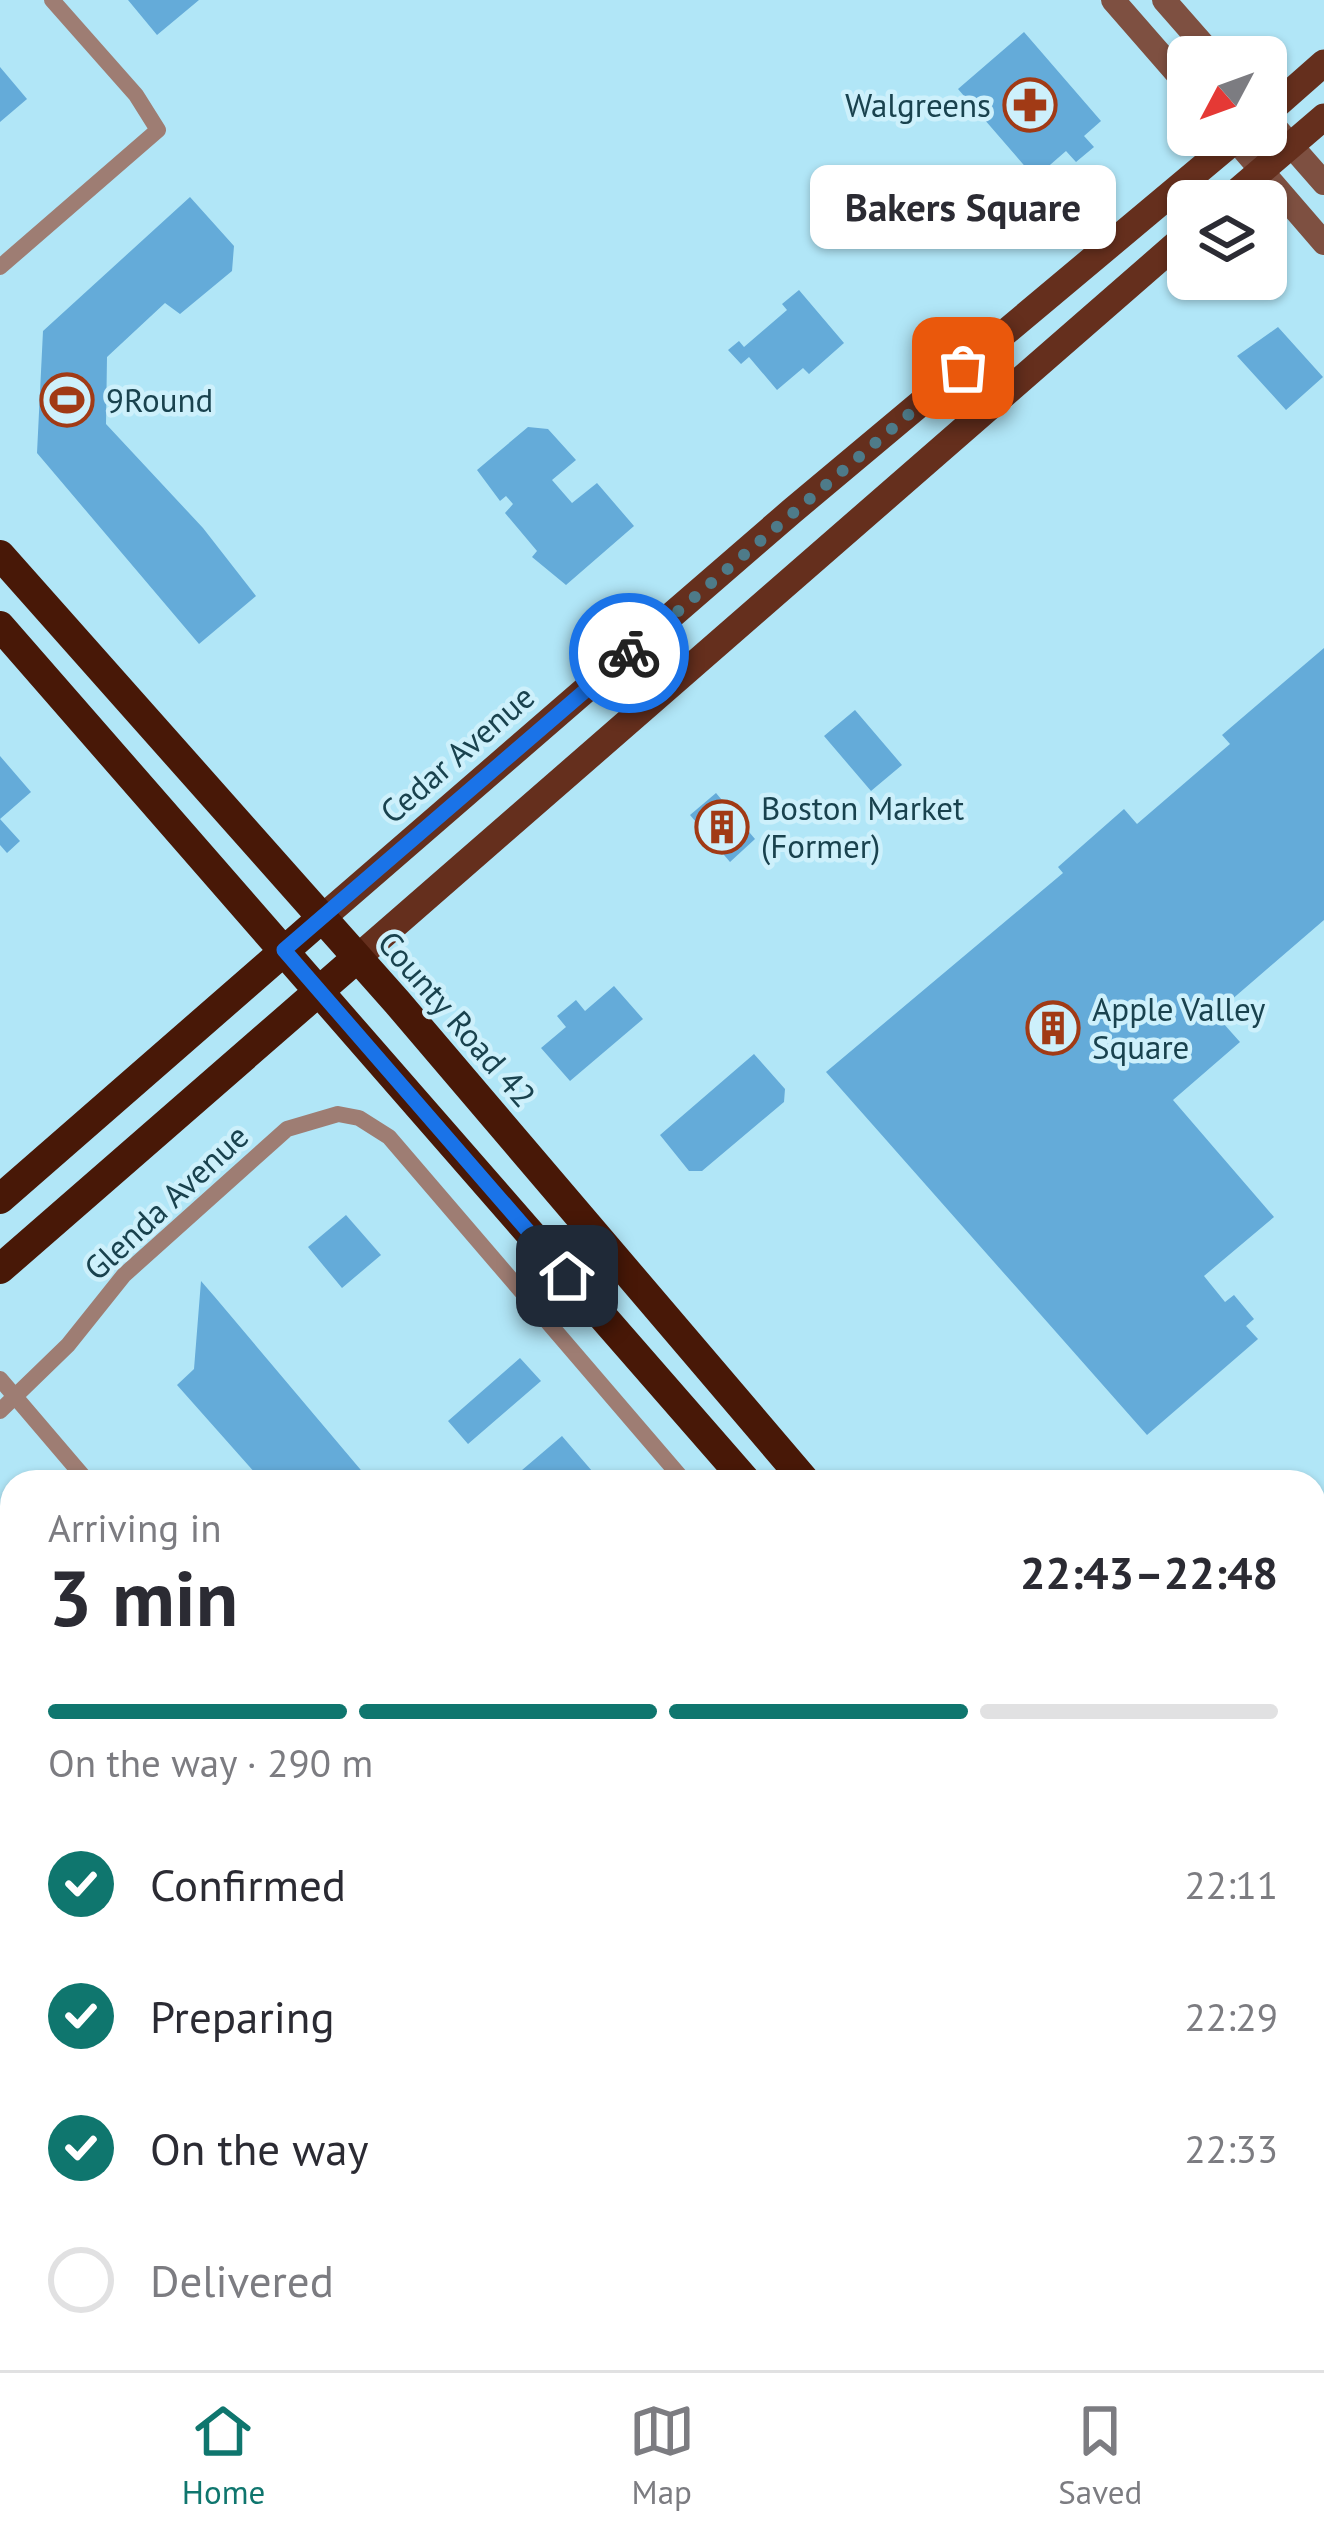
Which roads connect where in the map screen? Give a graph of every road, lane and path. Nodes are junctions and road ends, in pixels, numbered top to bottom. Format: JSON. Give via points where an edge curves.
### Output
{"nodes":[{"id":1,"x":52,"y":0,"type":"edge"},
{"id":2,"x":1113,"y":0,"type":"edge"},
{"id":3,"x":1164,"y":0,"type":"edge"},
{"id":4,"x":1196,"y":36,"type":"edge"},
{"id":5,"x":1167,"y":62,"type":"edge"},
{"id":6,"x":1324,"y":63,"type":"edge"},
{"id":7,"x":1287,"y":97,"type":"edge"},
{"id":8,"x":1324,"y":117,"type":"edge"},
{"id":9,"x":1287,"y":140,"type":"edge"},
{"id":10,"x":1291,"y":145,"type":"junction"},
{"id":11,"x":1213,"y":156,"type":"edge"},
{"id":12,"x":1250,"y":156,"type":"edge"},
{"id":13,"x":1261,"y":170,"type":"junction"},
{"id":14,"x":1250,"y":180,"type":"edge"},
{"id":15,"x":1324,"y":183,"type":"edge"},
{"id":16,"x":1324,"y":243,"type":"edge"},
{"id":17,"x":1167,"y":253,"type":"edge"},
{"id":18,"x":0,"y":267,"type":"edge"},
{"id":19,"x":0,"y":555,"type":"edge"},
{"id":20,"x":0,"y":626,"type":"edge"},
{"id":21,"x":322,"y":918,"type":"junction"},
{"id":22,"x":284,"y":950,"type":"junction"},
{"id":23,"x":357,"y":958,"type":"junction"},
{"id":24,"x":319,"y":992,"type":"junction"},
{"id":25,"x":0,"y":1199,"type":"edge"},
{"id":26,"x":0,"y":1269,"type":"edge"},
{"id":27,"x":0,"y":1379,"type":"edge"},
{"id":28,"x":15,"y":1396,"type":"junction"},
{"id":29,"x":0,"y":1411,"type":"edge"},
{"id":30,"x":78,"y":1470,"type":"edge"},
{"id":31,"x":675,"y":1470,"type":"edge"},
{"id":32,"x":737,"y":1470,"type":"edge"},
{"id":33,"x":796,"y":1470,"type":"edge"}],
"edges":[{"from":1,"to":18,"type":"street","via":[[158,130]]},
{"from":2,"to":5,"type":"street"},
{"from":3,"to":4,"type":"street"},
{"from":6,"to":7,"type":"main road"},
{"from":8,"to":10,"type":"main road"},
{"from":9,"to":10,"type":"street"},
{"from":10,"to":13,"type":"main road"},
{"from":10,"to":15,"type":"street"},
{"from":11,"to":21,"type":"main road","name":"Cedar Avenue"},
{"from":12,"to":13,"type":"street"},
{"from":13,"to":14,"type":"main road"},
{"from":13,"to":16,"type":"street"},
{"from":17,"to":23,"type":"main road"},
{"from":19,"to":21,"type":"highway","name":"County Road 42"},
{"from":20,"to":22,"type":"highway"},
{"from":21,"to":22,"type":"highway","name":"Cedar Avenue"},
{"from":21,"to":23,"type":"highway","name":"County Road 42"},
{"from":22,"to":24,"type":"highway"},
{"from":22,"to":25,"type":"highway","name":"Cedar Avenue"},
{"from":23,"to":24,"type":"highway"},
{"from":23,"to":33,"type":"highway","name":"County Road 42"},
{"from":24,"to":26,"type":"highway"},
{"from":24,"to":32,"type":"highway"},
{"from":27,"to":28,"type":"street"},
{"from":28,"to":29,"type":"street","name":"Glenda Avenue"},
{"from":28,"to":30,"type":"street"},
{"from":28,"to":31,"type":"street","name":"Glenda Avenue","via":[[124,1275],[287,1129],[338,1114],[388,1137]]}]}
